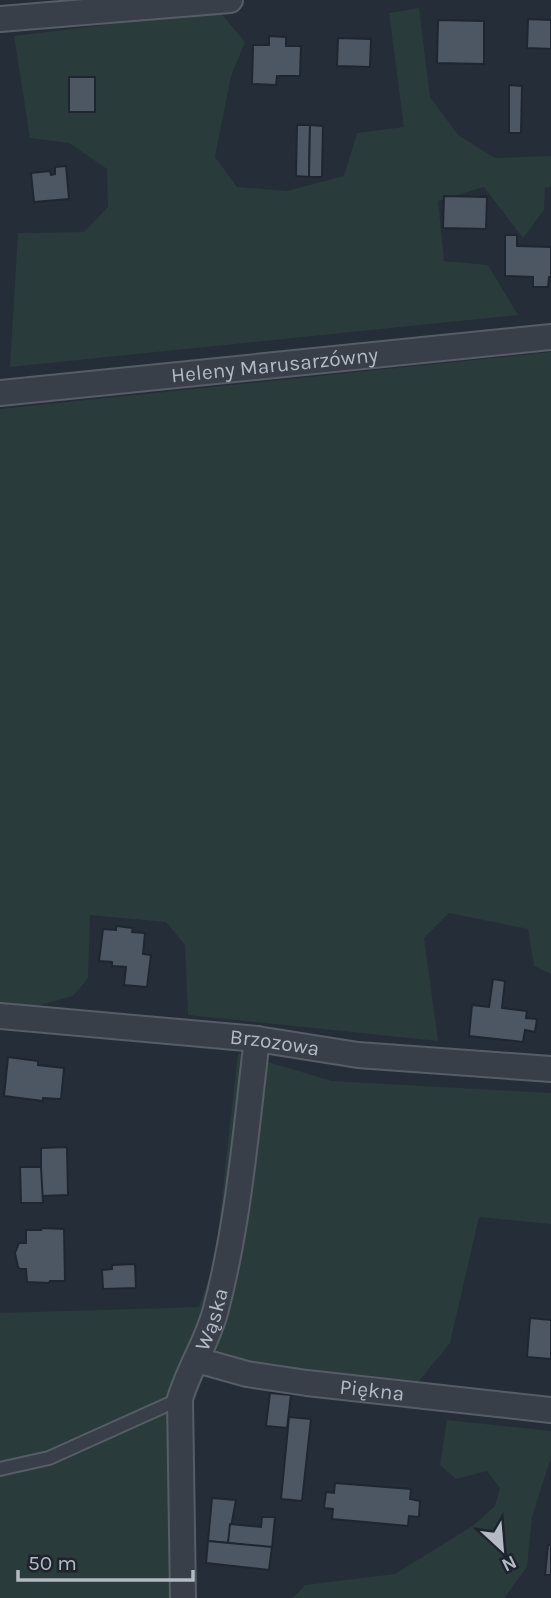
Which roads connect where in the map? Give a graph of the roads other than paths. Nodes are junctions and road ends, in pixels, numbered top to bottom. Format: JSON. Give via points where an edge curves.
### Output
{"nodes":[{"id":1,"x":230,"y":0,"type":"edge"},
{"id":2,"x":0,"y":19,"type":"edge"},
{"id":3,"x":551,"y":337,"type":"edge"},
{"id":4,"x":0,"y":393,"type":"edge"},
{"id":5,"x":0,"y":1016,"type":"edge"},
{"id":6,"x":257,"y":1039,"type":"junction"},
{"id":7,"x":551,"y":1069,"type":"edge"},
{"id":8,"x":197,"y":1360,"type":"junction"},
{"id":9,"x":180,"y":1399,"type":"junction"},
{"id":10,"x":551,"y":1410,"type":"edge"},
{"id":11,"x":0,"y":1469,"type":"edge"},
{"id":12,"x":183,"y":1598,"type":"edge"}],
"edges":[{"from":1,"to":2,"type":"street"},
{"from":3,"to":4,"type":"street","name":"Heleny Marusarzówny"},
{"from":5,"to":6,"type":"street","name":"Brzozowa"},
{"from":6,"to":7,"type":"street","name":"Brzozowa","via":[[358,1055]]},
{"from":6,"to":8,"type":"street","name":"Wąska","via":[[229,1257],[215,1314]]},
{"from":8,"to":9,"type":"street","name":"Wąska"},
{"from":8,"to":10,"type":"street","name":"Piękna","via":[[295,1381]]},
{"from":9,"to":11,"type":"lane","via":[[49,1458]]},
{"from":9,"to":12,"type":"street","name":"Wąska"}]}
